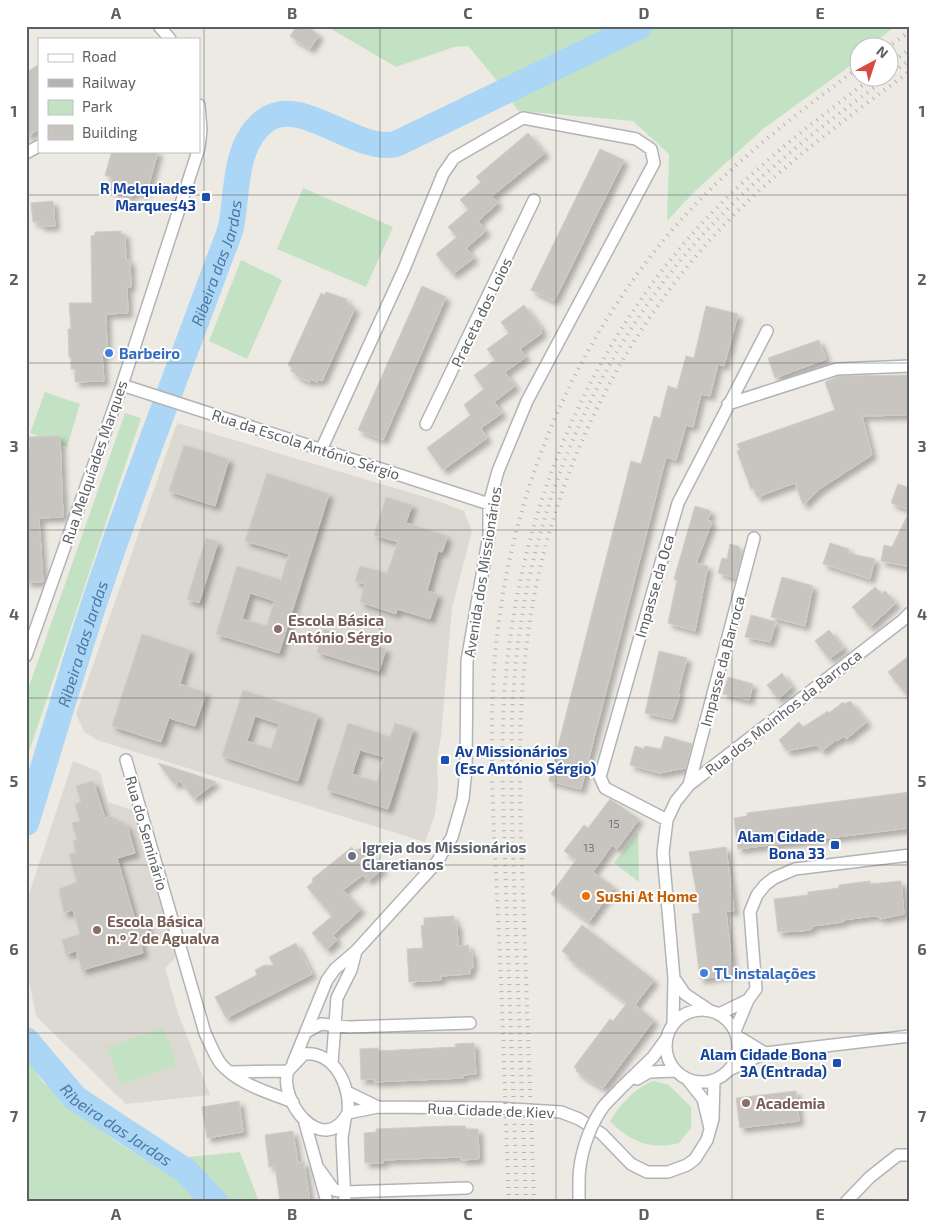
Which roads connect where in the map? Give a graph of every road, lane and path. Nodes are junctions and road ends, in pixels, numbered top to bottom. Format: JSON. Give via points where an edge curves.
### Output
{"nodes":[{"id":1,"x":159,"y":26,"type":"edge"},
{"id":2,"x":169,"y":38,"type":"edge"},
{"id":3,"x":200,"y":118,"type":"edge"},
{"id":4,"x":200,"y":134,"type":"edge"},
{"id":5,"x":38,"y":147,"type":"edge"},
{"id":6,"x":196,"y":152,"type":"edge"},
{"id":7,"x":26,"y":153,"type":"edge"},
{"id":8,"x":534,"y":200,"type":"dead end"},
{"id":9,"x":767,"y":331,"type":"dead end"},
{"id":10,"x":910,"y":366,"type":"edge"},
{"id":11,"x":122,"y":385,"type":"junction"},
{"id":12,"x":728,"y":404,"type":"junction"},
{"id":13,"x":426,"y":424,"type":"dead end"},
{"id":14,"x":321,"y":450,"type":"junction"},
{"id":15,"x":489,"y":504,"type":"junction"},
{"id":16,"x":754,"y":538,"type":"dead end"},
{"id":17,"x":910,"y":613,"type":"edge"},
{"id":18,"x":26,"y":656,"type":"edge"},
{"id":19,"x":126,"y":760,"type":"dead end"},
{"id":20,"x":689,"y":785,"type":"junction"},
{"id":21,"x":667,"y":820,"type":"junction"},
{"id":22,"x":910,"y":855,"type":"edge"},
{"id":23,"x":356,"y":951,"type":"junction"},
{"id":24,"x":674,"y":978,"type":"junction"},
{"id":25,"x":748,"y":1000,"type":"junction"},
{"id":26,"x":715,"y":1012,"type":"junction"},
{"id":27,"x":470,"y":1023,"type":"dead end"},
{"id":28,"x":673,"y":1023,"type":"junction"},
{"id":29,"x":334,"y":1024,"type":"junction"},
{"id":30,"x":308,"y":1031,"type":"junction"},
{"id":31,"x":736,"y":1033,"type":"junction"},
{"id":32,"x":910,"y":1036,"type":"edge"},
{"id":33,"x":666,"y":1039,"type":"junction"},
{"id":34,"x":765,"y":1054,"type":"junction"},
{"id":35,"x":332,"y":1063,"type":"junction"},
{"id":36,"x":291,"y":1067,"type":"junction"},
{"id":37,"x":729,"y":1070,"type":"junction"},
{"id":38,"x":676,"y":1071,"type":"junction"},
{"id":39,"x":230,"y":1072,"type":"junction"},
{"id":40,"x":688,"y":1080,"type":"junction"},
{"id":41,"x":714,"y":1080,"type":"junction"},
{"id":42,"x":620,"y":1089,"type":"junction"},
{"id":43,"x":347,"y":1092,"type":"junction"},
{"id":44,"x":293,"y":1102,"type":"junction"},
{"id":45,"x":378,"y":1107,"type":"junction"},
{"id":46,"x":347,"y":1116,"type":"junction"},
{"id":47,"x":305,"y":1123,"type":"junction"},
{"id":48,"x":710,"y":1128,"type":"junction"},
{"id":49,"x":910,"y":1155,"type":"edge"},
{"id":50,"x":319,"y":1169,"type":"junction"},
{"id":51,"x":467,"y":1188,"type":"dead end"},
{"id":52,"x":345,"y":1197,"type":"edge"},
{"id":53,"x":327,"y":1202,"type":"edge"},
{"id":54,"x":579,"y":1202,"type":"edge"},
{"id":55,"x":846,"y":1202,"type":"edge"}],
"edges":[{"from":1,"to":2,"type":"street"},
{"from":3,"to":4,"type":"street","name":"Rua Melquíades Marques"},
{"from":5,"to":7,"type":"street"},
{"from":6,"to":11,"type":"street","name":"Rua Melquíades Marques"},
{"from":8,"to":13,"type":"street","name":"Praceta dos Loios"},
{"from":9,"to":12,"type":"street","name":"Impasse da Oca"},
{"from":10,"to":12,"type":"street","via":[[837,369]]},
{"from":11,"to":14,"type":"street","name":"Rua da Escola António Sérgio"},
{"from":11,"to":18,"type":"street","name":"Rua Melquíades Marques"},
{"from":12,"to":21,"type":"street","name":"Impasse da Oca","via":[[678,503],[600,777],[605,788]]},
{"from":14,"to":15,"type":"street","name":"Rua da Escola António Sérgio"},
{"from":14,"to":15,"type":"street","name":"Avenida dos Missionários","via":[[404,269],[443,174],[454,158],[523,118],[636,138],[651,149],[654,163],[527,401],[498,471]]},
{"from":15,"to":23,"type":"street","name":"Avenida dos Missionários","via":[[489,535],[468,661],[468,743],[463,798],[452,837],[437,862]]},
{"from":16,"to":20,"type":"street","name":"Impasse da Barroca"},
{"from":17,"to":20,"type":"street","name":"Rua dos Moinhos da Barroca"},
{"from":19,"to":39,"type":"street","name":"Rua do Seminário","via":[[205,1033],[220,1063]]},
{"from":20,"to":21,"type":"street","name":"Rua dos Moinhos da Barroca"},
{"from":21,"to":24,"type":"street","via":[[663,853]]},
{"from":22,"to":25,"type":"street","via":[[796,869],[765,885],[750,912],[757,977],[756,989]]},
{"from":23,"to":29,"type":"street","name":"Avenida dos Missionários","via":[[337,998]]},
{"from":23,"to":30,"type":"street","name":"Avenida dos Missionários","via":[[334,969],[327,980]]},
{"from":24,"to":26,"type":"street","via":[[685,994]]},
{"from":24,"to":28,"type":"street"},
{"from":25,"to":26,"type":"street"},
{"from":25,"to":31,"type":"street"},
{"from":26,"to":28,"type":"street","via":[[690,1011]]},
{"from":26,"to":31,"type":"street"},
{"from":27,"to":29,"type":"street","via":[[349,1027]]},
{"from":28,"to":33,"type":"street"},
{"from":29,"to":30,"type":"street","via":[[321,1024]]},
{"from":29,"to":35,"type":"street","name":"Avenida dos Missionários"},
{"from":30,"to":36,"type":"street","name":"Avenida dos Missionários"},
{"from":31,"to":34,"type":"street"},
{"from":31,"to":37,"type":"street","via":[[737,1054]]},
{"from":32,"to":34,"type":"street"},
{"from":33,"to":38,"type":"street","via":[[668,1059]]},
{"from":33,"to":42,"type":"street","via":[[653,1057]]},
{"from":34,"to":37,"type":"street"},
{"from":35,"to":36,"type":"street","via":[[327,1058],[304,1054]]},
{"from":35,"to":43,"type":"street"},
{"from":36,"to":39,"type":"street"},
{"from":36,"to":44,"type":"street","via":[[287,1084]]},
{"from":37,"to":41,"type":"street"},
{"from":38,"to":40,"type":"street"},
{"from":38,"to":42,"type":"street","via":[[649,1072]]},
{"from":39,"to":44,"type":"street","name":"Rua do Seminário","via":[[264,1091]]},
{"from":40,"to":41,"type":"street"},
{"from":40,"to":48,"type":"street","via":[[702,1100]]},
{"from":41,"to":48,"type":"street","name":"Rua Cidade de Kiev"},
{"from":42,"to":54,"type":"street","bridge":true,"via":[[601,1109],[584,1146],[579,1168]]},
{"from":43,"to":45,"type":"street","name":"Rua Cidade de Kiev"},
{"from":43,"to":46,"type":"street"},
{"from":44,"to":47,"type":"street"},
{"from":45,"to":46,"type":"street","name":"Rua Cidade de Kiev"},
{"from":45,"to":48,"type":"street","name":"Rua Cidade de Kiev","via":[[561,1112],[602,1134],[631,1164],[647,1172],[668,1172],[687,1165],[702,1150]]},
{"from":46,"to":47,"type":"street","via":[[330,1130]]},
{"from":46,"to":52,"type":"street","via":[[342,1138]]},
{"from":47,"to":50,"type":"street"},
{"from":49,"to":55,"type":"street","via":[[898,1155]]},
{"from":50,"to":52,"type":"street","via":[[334,1190]]},
{"from":50,"to":53,"type":"street"},
{"from":51,"to":52,"type":"street"}]}
